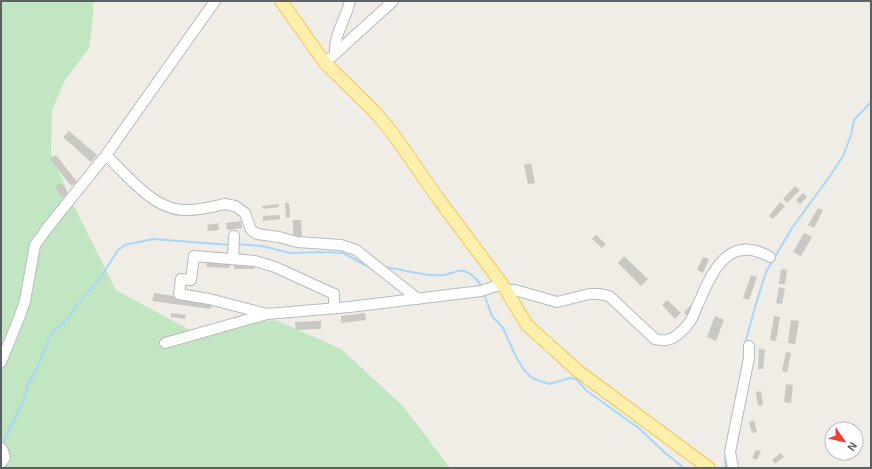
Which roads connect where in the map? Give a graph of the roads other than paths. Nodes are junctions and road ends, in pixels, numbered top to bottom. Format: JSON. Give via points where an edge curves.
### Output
{"nodes":[{"id":1,"x":215,"y":1,"type":"edge"},
{"id":2,"x":281,"y":1,"type":"edge"},
{"id":3,"x":350,"y":1,"type":"edge"},
{"id":4,"x":393,"y":1,"type":"edge"},
{"id":5,"x":335,"y":53,"type":"junction"},
{"id":6,"x":325,"y":63,"type":"junction"},
{"id":7,"x":106,"y":155,"type":"junction"},
{"id":8,"x":234,"y":241,"type":"dead end"},
{"id":9,"x":770,"y":257,"type":"dead end"},
{"id":10,"x":234,"y":259,"type":"junction"},
{"id":11,"x":504,"y":287,"type":"junction"},
{"id":12,"x":418,"y":299,"type":"junction"},
{"id":13,"x":334,"y":308,"type":"junction"},
{"id":14,"x":267,"y":314,"type":"junction"},
{"id":15,"x":166,"y":343,"type":"dead end"},
{"id":16,"x":749,"y":346,"type":"dead end"},
{"id":17,"x":1,"y":362,"type":"edge"},
{"id":18,"x":1,"y":448,"type":"edge"},
{"id":19,"x":1,"y":463,"type":"edge"},
{"id":20,"x":709,"y":468,"type":"edge"},
{"id":21,"x":733,"y":468,"type":"edge"}],
"edges":[{"from":1,"to":7,"type":"street"},
{"from":2,"to":6,"type":"main road"},
{"from":3,"to":5,"type":"street","via":[[337,33]]},
{"from":4,"to":5,"type":"street"},
{"from":5,"to":6,"type":"street"},
{"from":6,"to":11,"type":"main road","via":[[391,131]]},
{"from":7,"to":12,"type":"street","via":[[163,206],[191,210],[230,205],[245,213],[251,230],[256,234],[297,242],[348,247]]},
{"from":7,"to":17,"type":"street","via":[[35,245],[25,301]]},
{"from":8,"to":10,"type":"street"},
{"from":9,"to":11,"type":"street","via":[[760,251],[746,249],[737,250],[728,256],[714,270],[690,322],[683,330],[662,341],[655,339],[609,296],[589,294],[557,302]]},
{"from":10,"to":13,"type":"street","via":[[255,261],[275,267],[334,294]]},
{"from":10,"to":14,"type":"street","via":[[194,256],[192,280],[181,279],[179,294],[209,298]]},
{"from":11,"to":12,"type":"street"},
{"from":11,"to":20,"type":"main road","via":[[527,325],[569,364]]},
{"from":12,"to":13,"type":"street"},
{"from":13,"to":14,"type":"street"},
{"from":14,"to":15,"type":"street"},
{"from":16,"to":21,"type":"street","via":[[749,358],[730,452]]},
{"from":18,"to":19,"type":"street","via":[[5,458]]}]}
